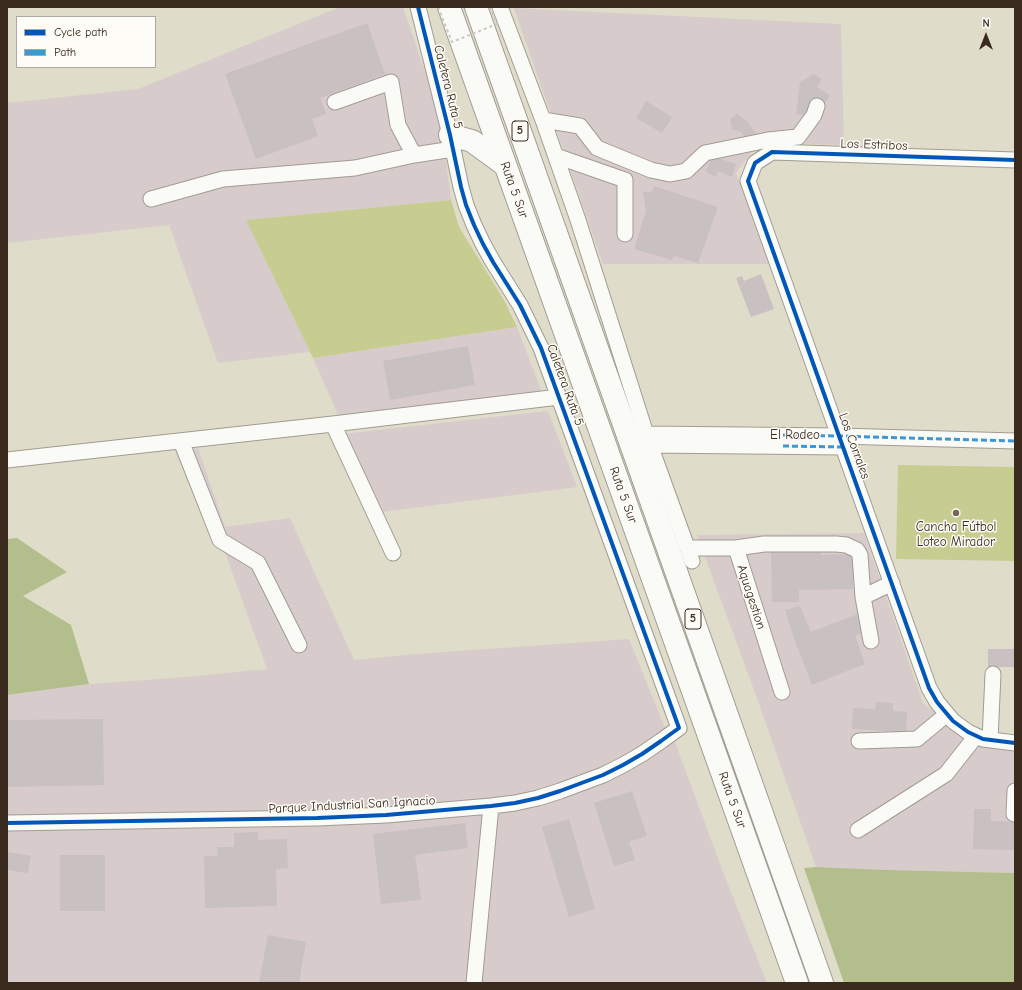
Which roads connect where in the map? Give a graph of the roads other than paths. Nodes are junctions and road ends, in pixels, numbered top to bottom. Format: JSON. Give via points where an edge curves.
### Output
{"nodes":[{"id":1,"x":418,"y":7,"type":"edge"},
{"id":2,"x":449,"y":7,"type":"edge"},
{"id":3,"x":476,"y":7,"type":"edge"},
{"id":4,"x":500,"y":7,"type":"edge"},
{"id":5,"x":335,"y":102,"type":"dead end"},
{"id":6,"x":817,"y":106,"type":"dead end"},
{"id":7,"x":543,"y":120,"type":"junction"},
{"id":8,"x":452,"y":142,"type":"junction"},
{"id":9,"x":414,"y":154,"type":"junction"},
{"id":10,"x":556,"y":156,"type":"junction"},
{"id":11,"x":1015,"y":160,"type":"edge"},
{"id":12,"x":505,"y":165,"type":"junction"},
{"id":13,"x":748,"y":181,"type":"joint"},
{"id":14,"x":151,"y":198,"type":"dead end"},
{"id":15,"x":624,"y":234,"type":"dead end"},
{"id":16,"x":559,"y":397,"type":"junction"},
{"id":17,"x":333,"y":424,"type":"junction"},
{"id":18,"x":648,"y":439,"type":"junction"},
{"id":19,"x":181,"y":440,"type":"junction"},
{"id":20,"x":841,"y":441,"type":"junction"},
{"id":21,"x":1015,"y":441,"type":"edge"},
{"id":22,"x":7,"y":460,"type":"edge"},
{"id":23,"x":736,"y":548,"type":"junction"},
{"id":24,"x":393,"y":553,"type":"dead end"},
{"id":25,"x":892,"y":583,"type":"junction"},
{"id":26,"x":863,"y":597,"type":"junction"},
{"id":27,"x":871,"y":641,"type":"dead end"},
{"id":28,"x":299,"y":645,"type":"dead end"},
{"id":29,"x":993,"y":674,"type":"dead end"},
{"id":30,"x":782,"y":692,"type":"dead end"},
{"id":31,"x":948,"y":714,"type":"junction"},
{"id":32,"x":678,"y":728,"type":"joint"},
{"id":33,"x":983,"y":738,"type":"junction"},
{"id":34,"x":859,"y":741,"type":"dead end"},
{"id":35,"x":1015,"y":743,"type":"edge"},
{"id":36,"x":1015,"y":791,"type":"edge"},
{"id":37,"x":491,"y":806,"type":"junction"},
{"id":38,"x":1014,"y":814,"type":"edge"},
{"id":39,"x":7,"y":823,"type":"edge"},
{"id":40,"x":858,"y":830,"type":"dead end"},
{"id":41,"x":474,"y":983,"type":"edge"},
{"id":42,"x":797,"y":983,"type":"edge"},
{"id":43,"x":822,"y":983,"type":"edge"}],
"edges":[{"from":1,"to":8,"type":"street","name":"Caletera Ruta 5"},
{"from":2,"to":12,"type":"highway","name":"Ruta 5 Sur","number":"5"},
{"from":3,"to":43,"type":"highway","name":"Ruta 5 Sur","number":"5"},
{"from":4,"to":7,"type":"street"},
{"from":5,"to":9,"type":"street","via":[[391,82],[398,125]]},
{"from":6,"to":7,"type":"street","via":[[814,115],[798,137],[768,140],[705,153],[686,171],[670,174],[651,170],[597,148],[580,126]]},
{"from":7,"to":10,"type":"street"},
{"from":8,"to":9,"type":"street"},
{"from":8,"to":12,"type":"highway","via":[[472,141]]},
{"from":8,"to":16,"type":"street","name":"Caletera Ruta 5","via":[[461,187],[474,225],[482,244],[531,326]]},
{"from":9,"to":14,"type":"street","via":[[355,168],[223,179]]},
{"from":10,"to":15,"type":"street","via":[[624,180]]},
{"from":10,"to":18,"type":"street"},
{"from":11,"to":13,"type":"street","name":"Los Estribos","via":[[772,152],[755,163]]},
{"from":12,"to":42,"type":"highway","name":"Ruta 5 Sur","number":"5"},
{"from":13,"to":20,"type":"street","name":"Los Corrales"},
{"from":16,"to":17,"type":"street"},
{"from":16,"to":32,"type":"street","name":"Caletera Ruta 5"},
{"from":17,"to":19,"type":"street"},
{"from":17,"to":24,"type":"street"},
{"from":18,"to":20,"type":"street","name":"El Rodeo"},
{"from":18,"to":23,"type":"street","name":"Aquagestion","via":[[690,555]]},
{"from":19,"to":22,"type":"street"},
{"from":19,"to":28,"type":"street","via":[[220,540],[258,563]]},
{"from":20,"to":21,"type":"street","name":"El Rodeo"},
{"from":20,"to":25,"type":"street","name":"Los Corrales"},
{"from":23,"to":26,"type":"street","via":[[764,544],[846,545],[857,550],[860,555]]},
{"from":23,"to":30,"type":"street","name":"Aquagestion"},
{"from":25,"to":26,"type":"street"},
{"from":25,"to":31,"type":"street","name":"Los Corrales","via":[[929,688]]},
{"from":26,"to":27,"type":"street"},
{"from":29,"to":33,"type":"street"},
{"from":31,"to":33,"type":"street","name":"Los Corrales","via":[[960,727]]},
{"from":31,"to":34,"type":"street","via":[[917,739]]},
{"from":32,"to":37,"type":"street","name":"Parque Industrial San Ignacio","via":[[636,758],[583,784],[538,798]]},
{"from":33,"to":35,"type":"street"},
{"from":33,"to":40,"type":"street","via":[[946,774]]},
{"from":36,"to":38,"type":"street"},
{"from":37,"to":39,"type":"street","name":"Parque Industrial San Ignacio","via":[[317,818]]},
{"from":37,"to":41,"type":"street"}]}
